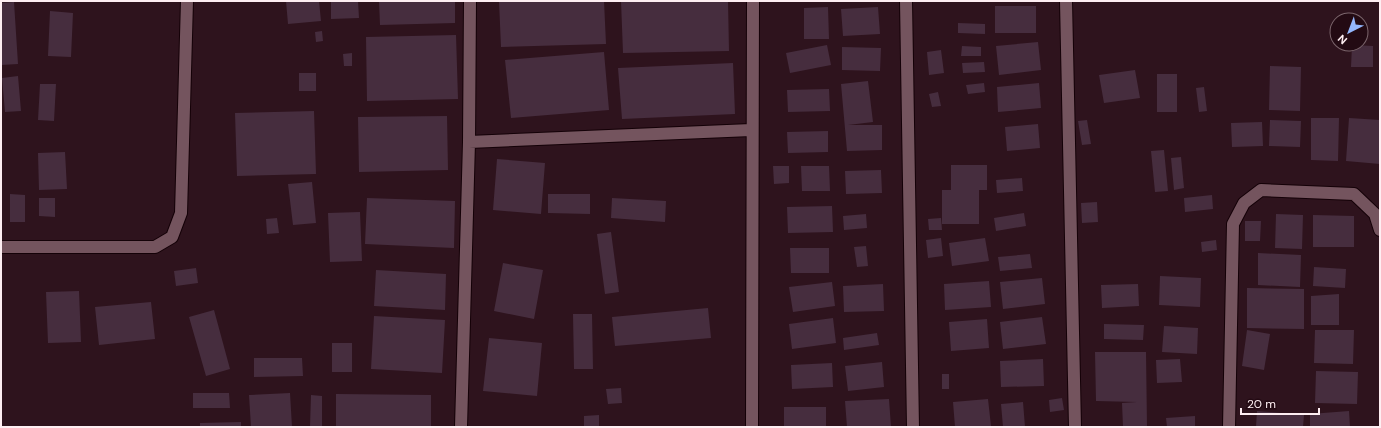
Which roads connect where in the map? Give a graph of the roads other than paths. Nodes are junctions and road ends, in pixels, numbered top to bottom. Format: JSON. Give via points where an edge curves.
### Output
{"nodes":[{"id":1,"x":187,"y":1,"type":"edge"},
{"id":2,"x":470,"y":1,"type":"edge"},
{"id":3,"x":753,"y":1,"type":"edge"},
{"id":4,"x":906,"y":1,"type":"edge"},
{"id":5,"x":1066,"y":1,"type":"edge"},
{"id":6,"x":751,"y":130,"type":"junction"},
{"id":7,"x":469,"y":142,"type":"junction"},
{"id":8,"x":1380,"y":230,"type":"edge"},
{"id":9,"x":1,"y":247,"type":"edge"},
{"id":10,"x":460,"y":427,"type":"edge"},
{"id":11,"x":752,"y":427,"type":"edge"},
{"id":12,"x":913,"y":427,"type":"edge"},
{"id":13,"x":1075,"y":427,"type":"edge"},
{"id":14,"x":1229,"y":427,"type":"edge"}],
"edges":[{"from":1,"to":9,"type":"street","via":[[182,214],[172,237],[156,247]]},
{"from":2,"to":7,"type":"street"},
{"from":3,"to":6,"type":"street"},
{"from":4,"to":12,"type":"street"},
{"from":5,"to":13,"type":"street"},
{"from":6,"to":7,"type":"street"},
{"from":6,"to":11,"type":"street"},
{"from":7,"to":10,"type":"street"},
{"from":8,"to":14,"type":"street","via":[[1375,214],[1354,194],[1261,190],[1244,203],[1233,224]]}]}
